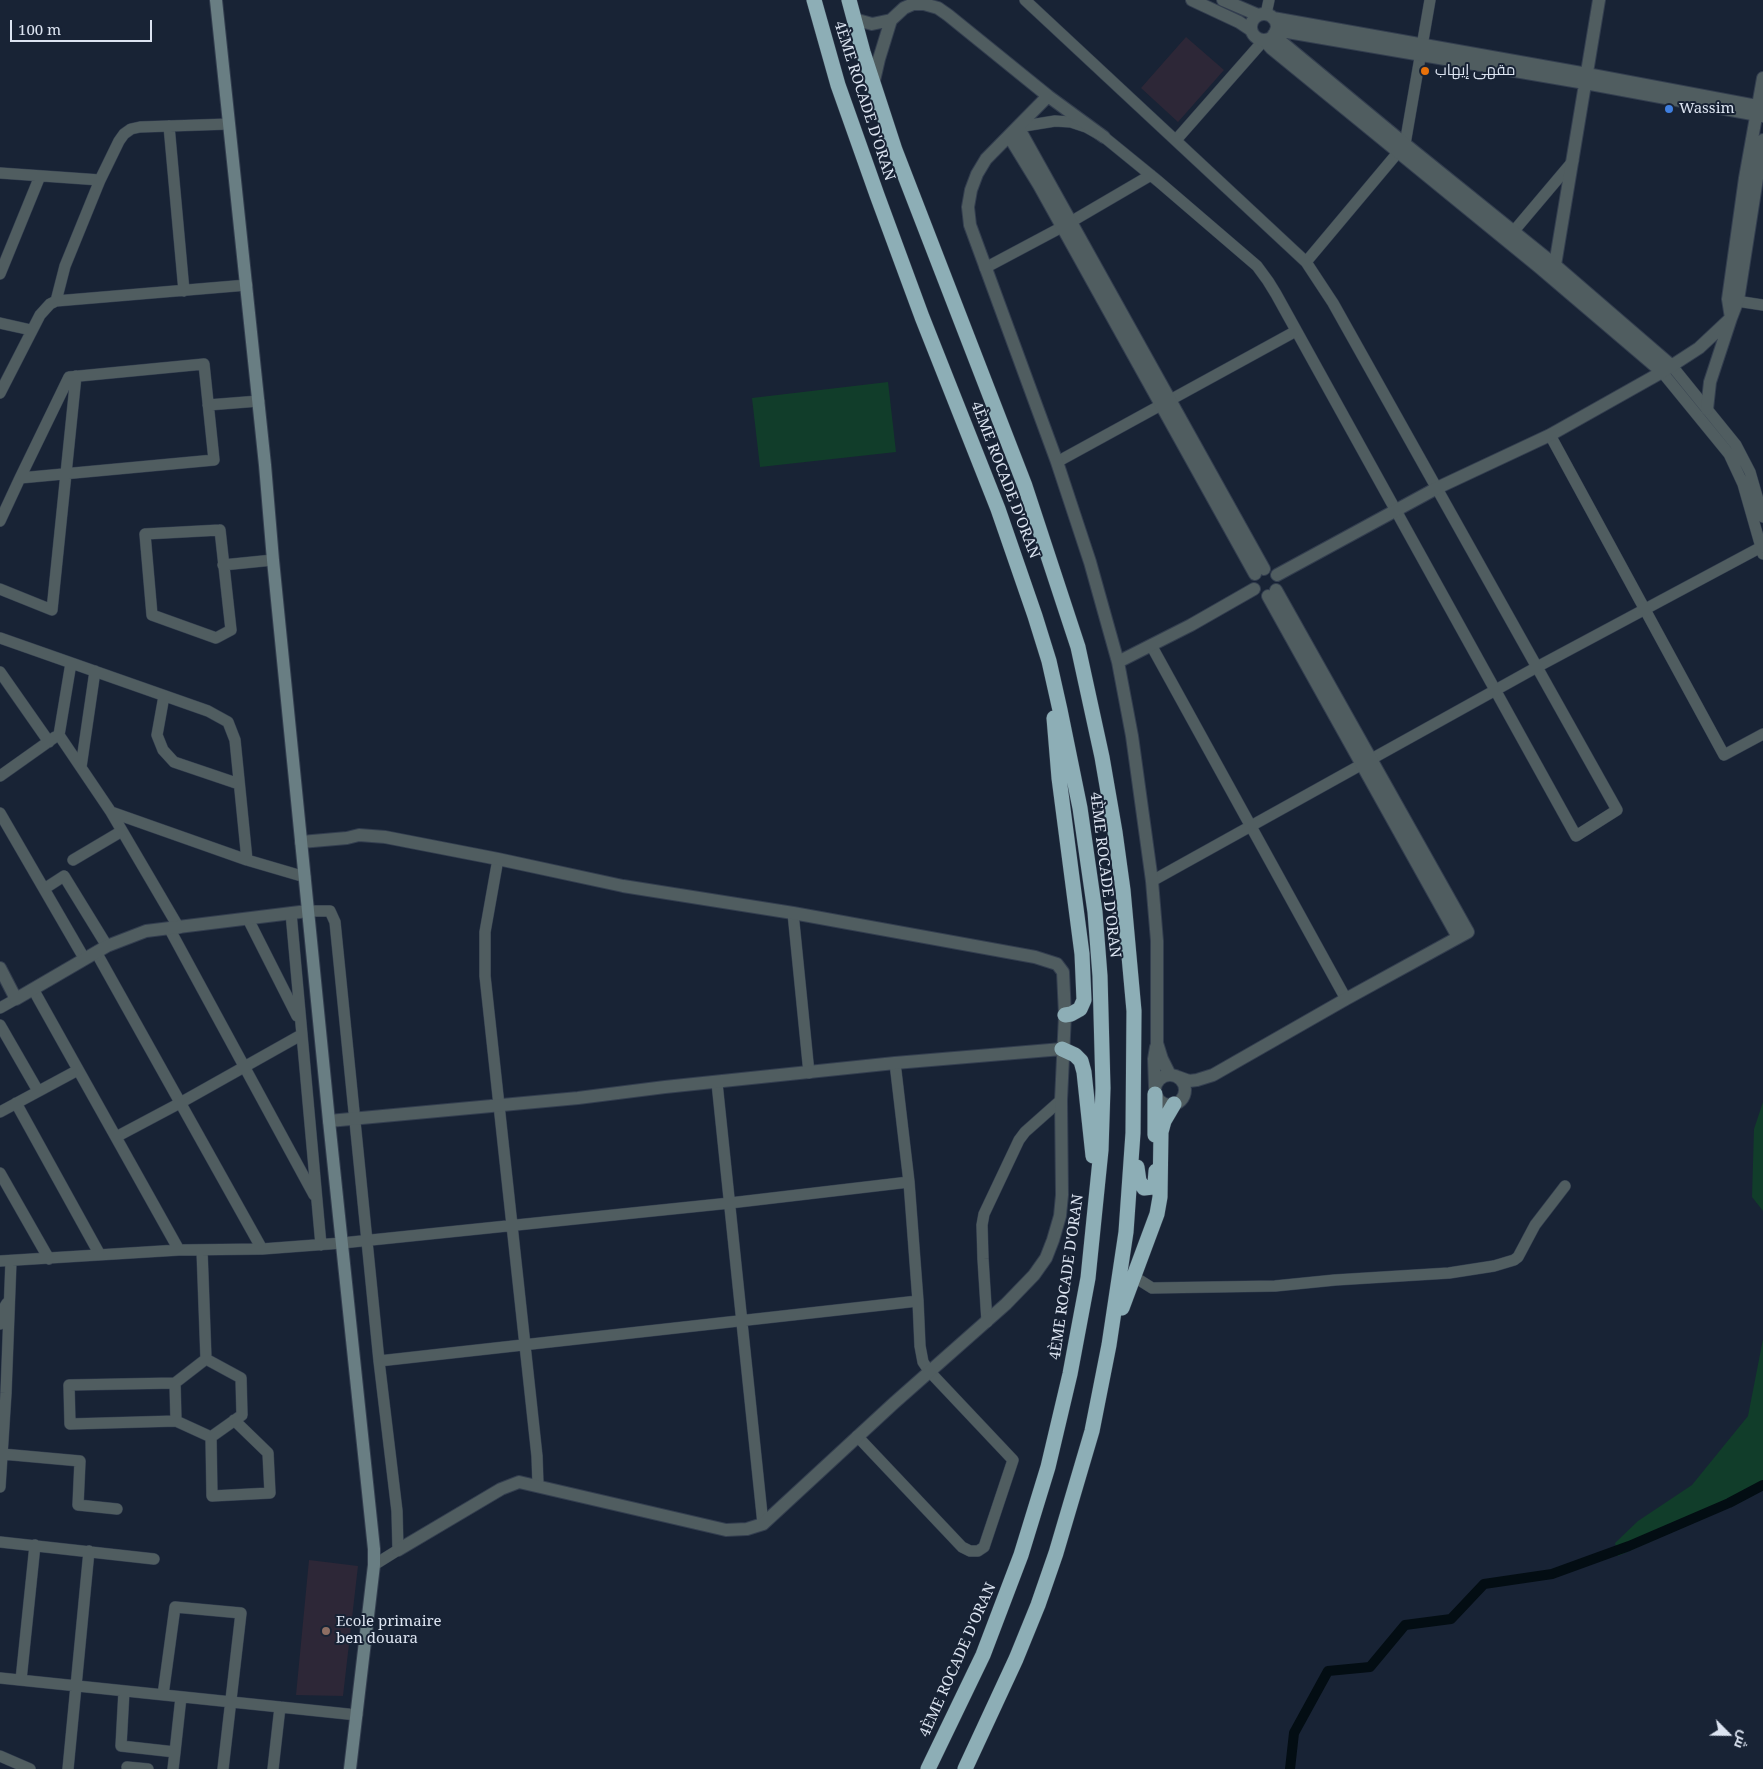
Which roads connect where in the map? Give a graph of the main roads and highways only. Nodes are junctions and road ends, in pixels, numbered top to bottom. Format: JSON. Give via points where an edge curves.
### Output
{"nodes":[{"id":1,"x":216,"y":0,"type":"edge"},
{"id":2,"x":814,"y":0,"type":"edge"},
{"id":3,"x":851,"y":8,"type":"edge"},
{"id":4,"x":1049,"y":661,"type":"junction"},
{"id":5,"x":1065,"y":1015,"type":"road end"},
{"id":6,"x":1062,"y":1049,"type":"road end"},
{"id":7,"x":1155,"y":1092,"type":"road end"},
{"id":8,"x":1178,"y":1101,"type":"road end"},
{"id":9,"x":1133,"y":1133,"type":"junction"},
{"id":10,"x":1097,"y":1192,"type":"junction"},
{"id":11,"x":1109,"y":1345,"type":"junction"},
{"id":12,"x":350,"y":1769,"type":"edge"},
{"id":13,"x":928,"y":1769,"type":"edge"},
{"id":14,"x":965,"y":1769,"type":"edge"}],
"edges":[{"from":1,"to":12,"type":"main road","via":[[374,1549]]},
{"from":2,"to":4,"type":"highway","name":"4ÈME ROCADE D'ORAN","via":[[838,85],[922,317],[998,508]]},
{"from":3,"to":9,"type":"highway","name":"4ÈME ROCADE D'ORAN","via":[[915,205],[1025,486],[1078,647],[1102,757],[1123,890],[1134,1011]]},
{"from":4,"to":5,"type":"highway","via":[[1059,778],[1082,954],[1084,1000],[1080,1009]]},
{"from":4,"to":10,"type":"highway","name":"4ÈME ROCADE D'ORAN","via":[[1080,808],[1095,912],[1104,1088]]},
{"from":6,"to":10,"type":"highway","via":[[1079,1058],[1084,1072]]},
{"from":7,"to":9,"type":"highway","via":[[1156,1176],[1153,1187],[1144,1188],[1139,1181]]},
{"from":8,"to":11,"type":"highway","via":[[1164,1121],[1161,1132],[1157,1214]]},
{"from":9,"to":11,"type":"highway","name":"4ÈME ROCADE D'ORAN","via":[[1126,1232]]},
{"from":10,"to":13,"type":"highway","name":"4ÈME ROCADE D'ORAN","via":[[1079,1327],[1037,1507],[983,1655]]},
{"from":11,"to":14,"type":"highway","name":"4ÈME ROCADE D'ORAN","via":[[1092,1431],[1056,1553],[1016,1659]]}]}
